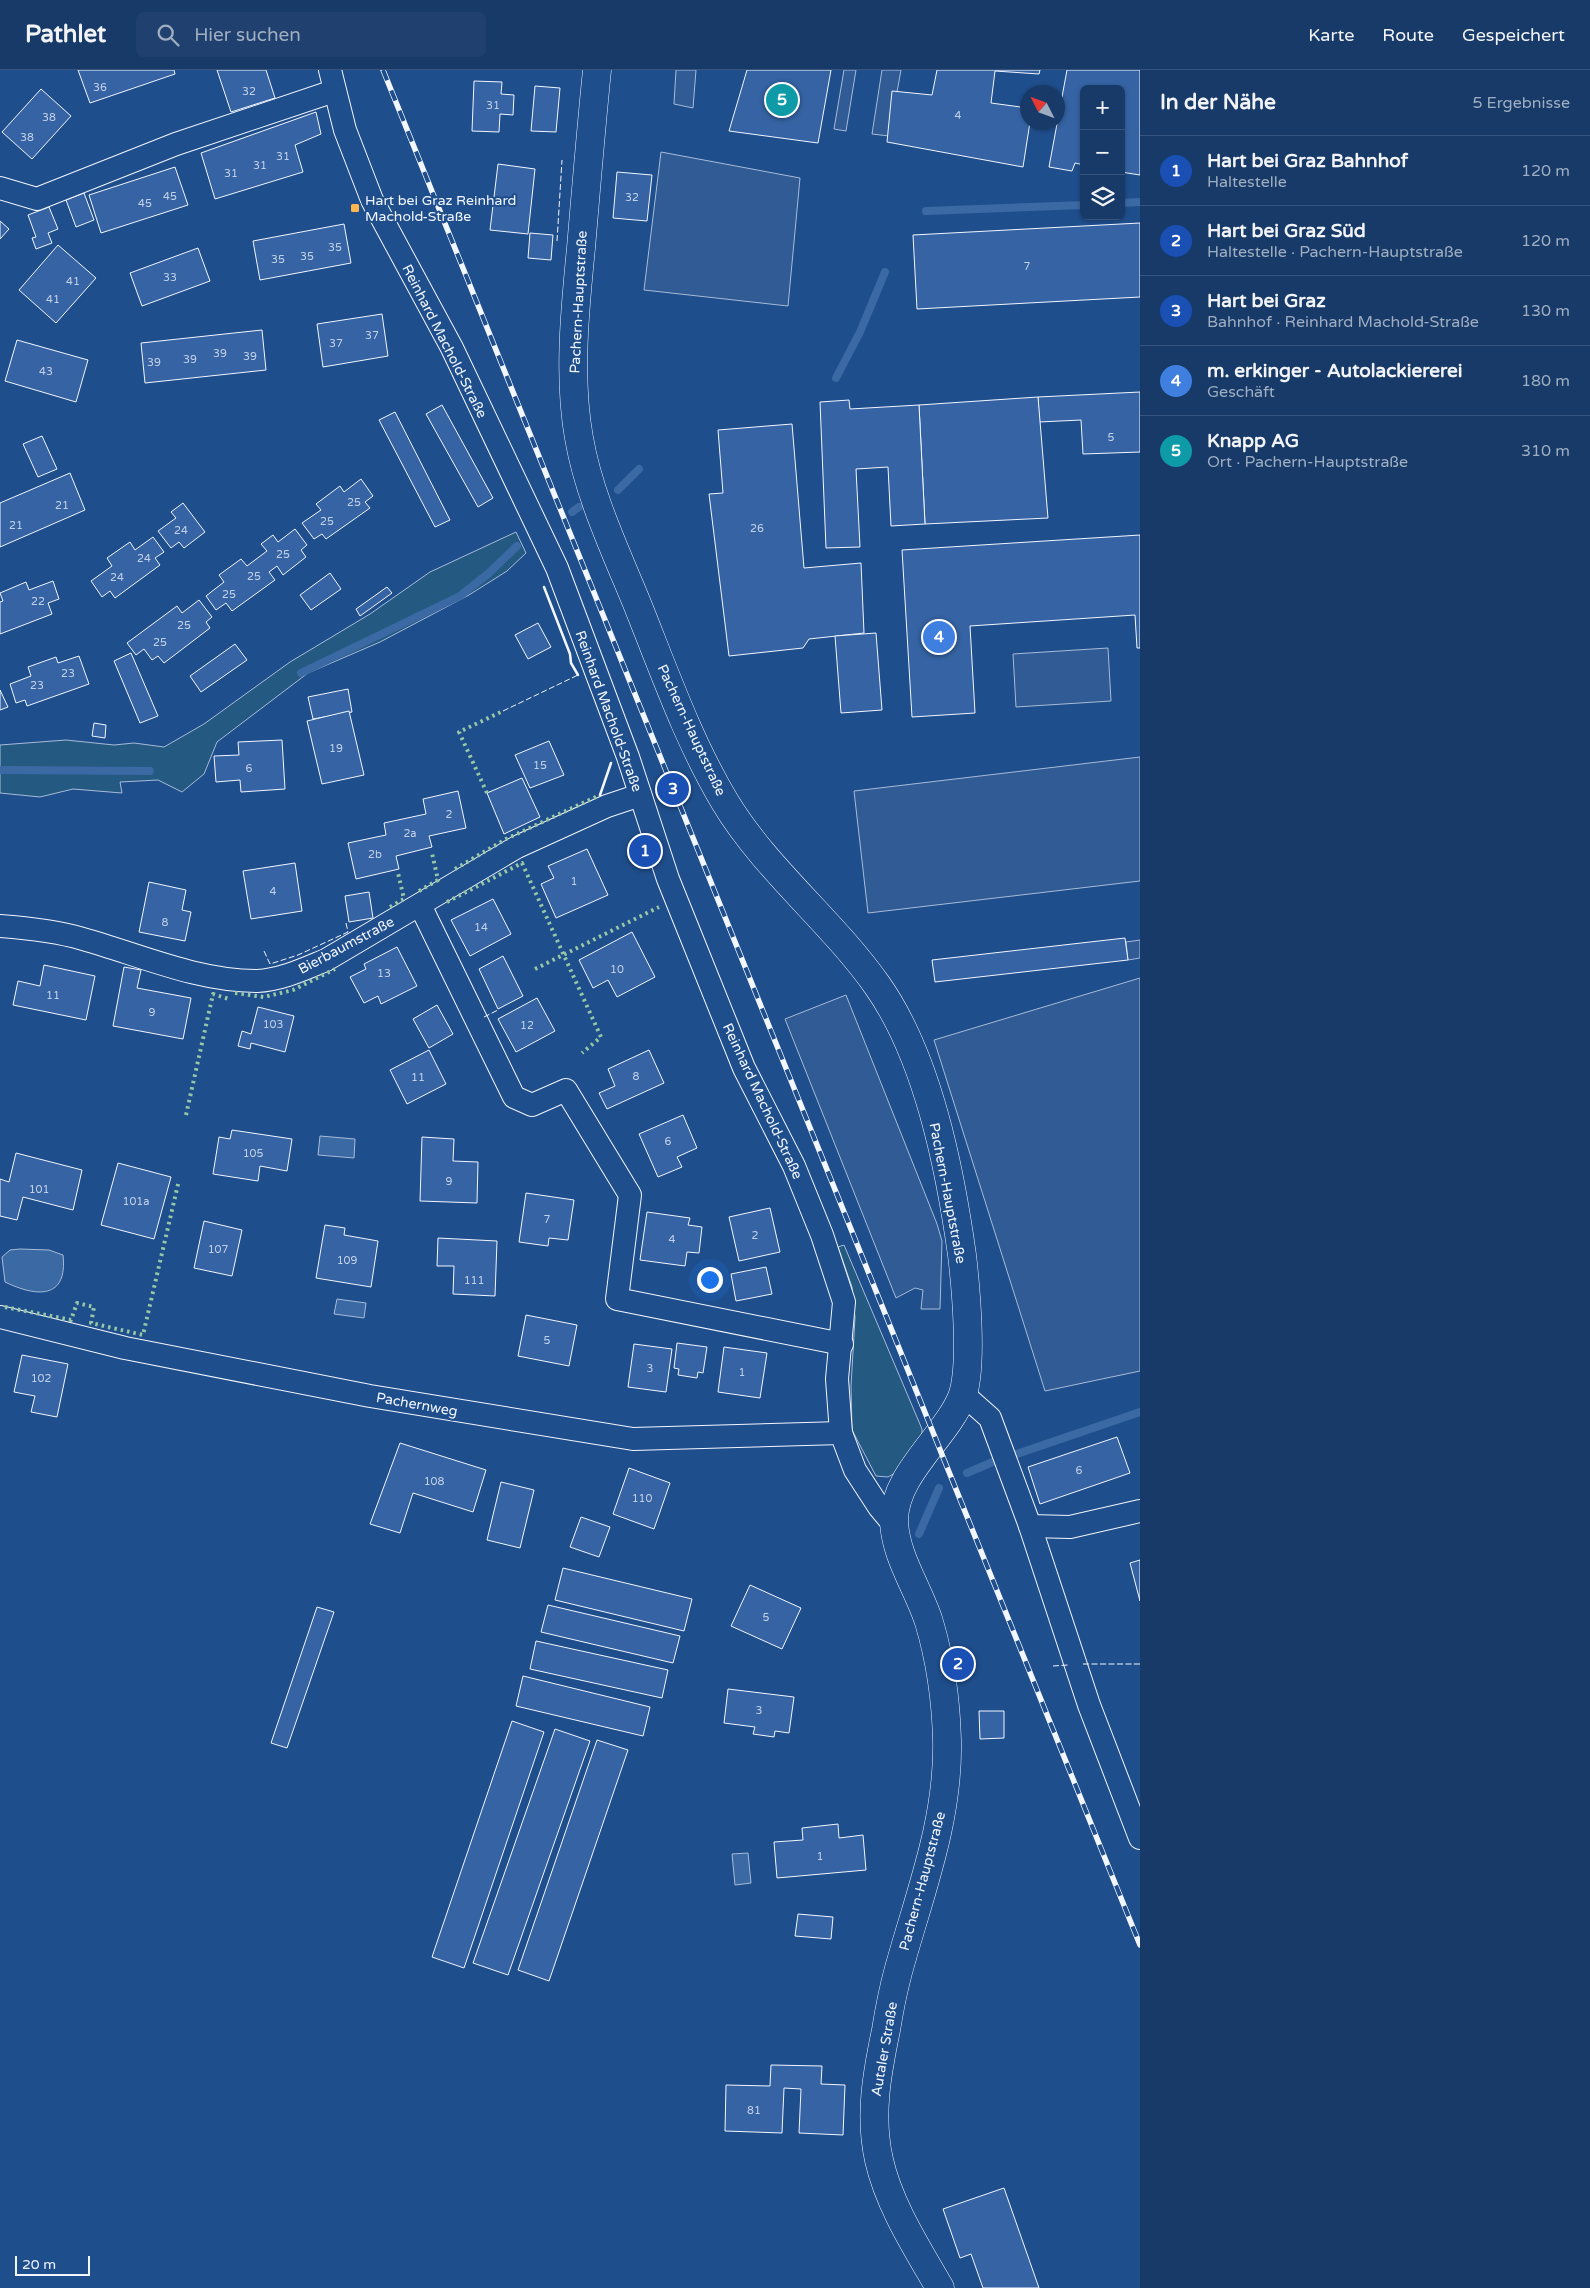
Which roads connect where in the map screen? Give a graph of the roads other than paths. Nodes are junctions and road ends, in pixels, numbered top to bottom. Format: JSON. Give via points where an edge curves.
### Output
{"nodes":[{"id":1,"x":597,"y":70,"type":"edge"},
{"id":2,"x":332,"y":81,"type":"edge"},
{"id":3,"x":0,"y":188,"type":"edge"},
{"id":4,"x":640,"y":795,"type":"junction"},
{"id":5,"x":420,"y":905,"type":"junction"},
{"id":6,"x":0,"y":926,"type":"edge"},
{"id":7,"x":0,"y":1317,"type":"edge"},
{"id":8,"x":842,"y":1344,"type":"junction"},
{"id":9,"x":963,"y":1394,"type":"junction"},
{"id":10,"x":841,"y":1433,"type":"junction"},
{"id":11,"x":1140,"y":1511,"type":"edge"},
{"id":12,"x":894,"y":1524,"type":"junction"},
{"id":13,"x":1030,"y":1526,"type":"junction"},
{"id":14,"x":1140,"y":1838,"type":"edge"},
{"id":15,"x":897,"y":1975,"type":"joint"},
{"id":16,"x":940,"y":2288,"type":"edge"}],
"edges":[{"from":1,"to":9,"type":"main road","name":"Pachern-Hauptstraße","via":[[576,301],[578,436],[605,526],[672,690],[718,789],[745,831],[876,984],[900,1021],[919,1065],[944,1155],[962,1258],[968,1360]]},
{"from":2,"to":3,"type":"street","name":"Reinhard Machold-Straße","via":[[37,199]]},
{"from":2,"to":4,"type":"street","name":"Reinhard Machold-Straße","via":[[345,130],[372,200],[452,348],[556,568]]},
{"from":4,"to":5,"type":"street","name":"Bierbaumstraße","via":[[607,806],[517,847]]},
{"from":4,"to":8,"type":"street","name":"Reinhard Machold-Straße","via":[[668,879],[744,1068],[794,1166],[822,1235],[844,1302]]},
{"from":5,"to":6,"type":"street","name":"Bierbaumstraße","via":[[326,960],[293,974],[258,981],[192,973],[81,938]]},
{"from":5,"to":8,"type":"street","via":[[514,1097],[532,1105],[566,1090],[630,1195],[617,1299]]},
{"from":7,"to":10,"type":"street","name":"Pachernweg","via":[[125,1348],[361,1394],[634,1440]]},
{"from":8,"to":10,"type":"street","name":"Reinhard Machold-Straße","via":[[837,1379]]},
{"from":9,"to":12,"type":"main road","name":"Pachern-Hauptstraße","via":[[910,1473]]},
{"from":9,"to":13,"type":"street","via":[[990,1418]]},
{"from":10,"to":12,"type":"street","name":"Reinhard Machold-Straße","via":[[855,1470]]},
{"from":11,"to":13,"type":"street","via":[[1070,1526]]},
{"from":12,"to":15,"type":"main road","name":"Pachern-Hauptstraße","via":[[901,1552],[929,1624],[947,1738],[944,1797],[937,1834]]},
{"from":13,"to":14,"type":"street","via":[[1089,1705]]},
{"from":15,"to":16,"type":"main road","name":"Autaler Straße","via":[[879,2062],[874,2133],[879,2164],[891,2198]]}]}
